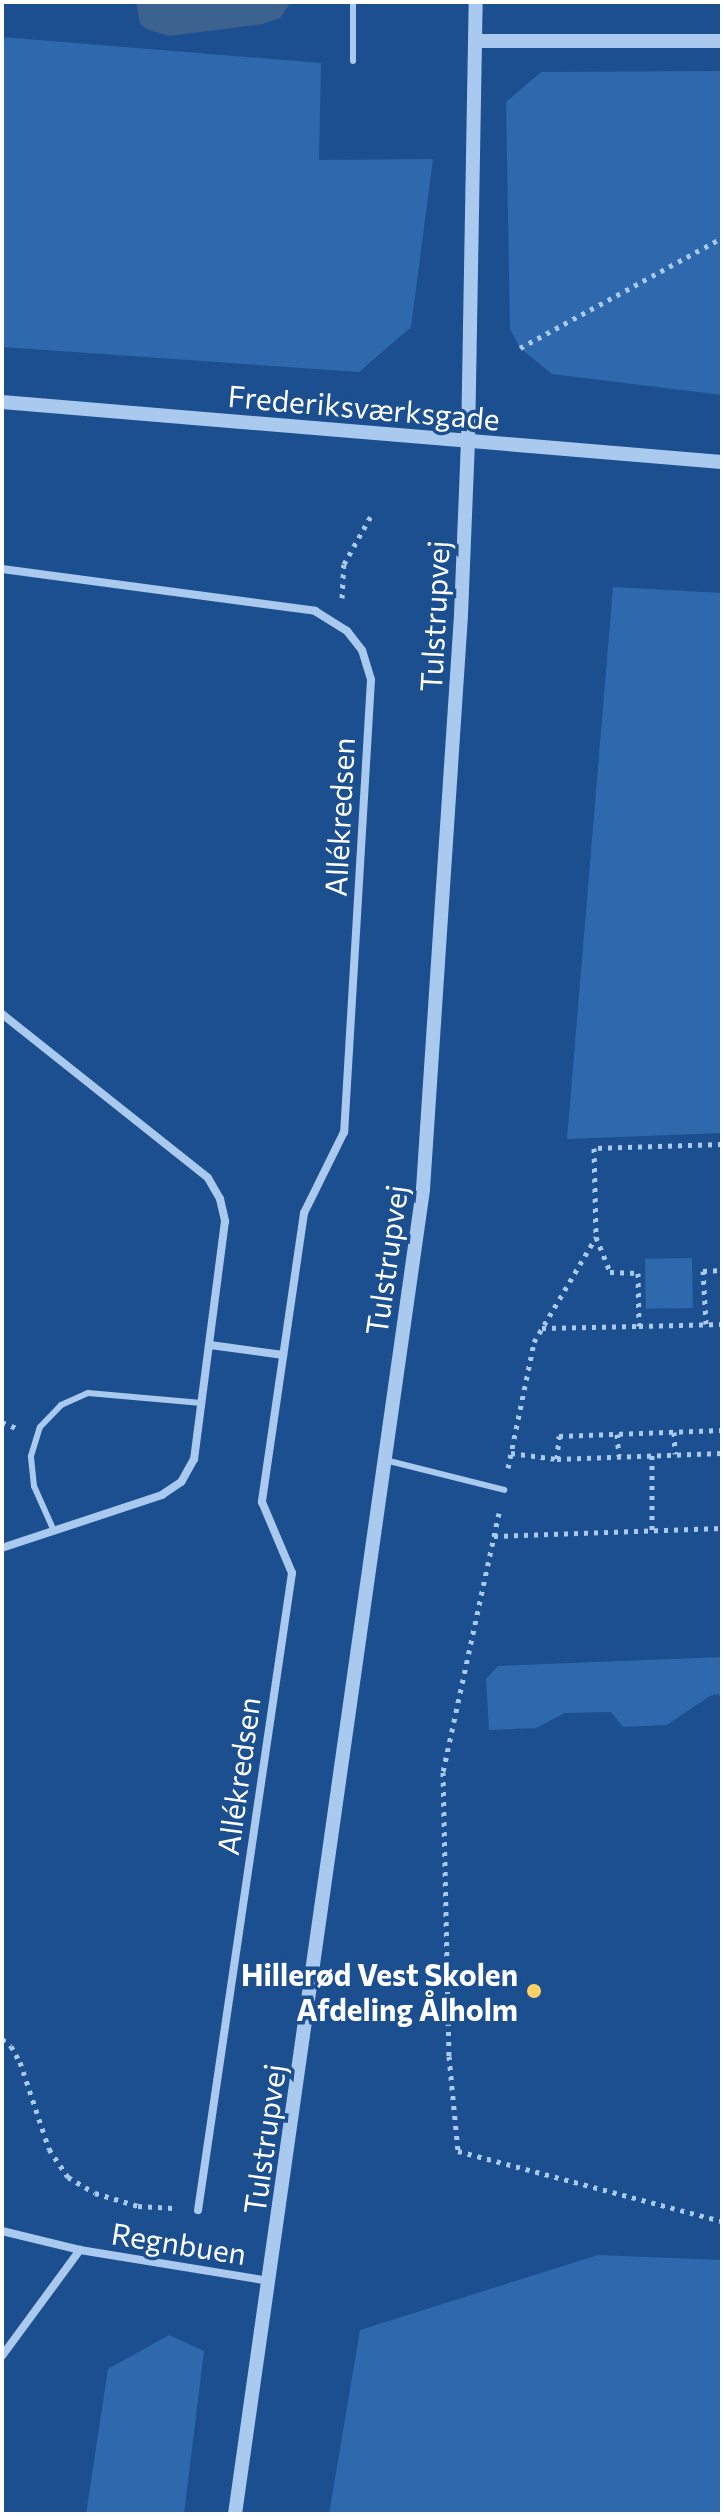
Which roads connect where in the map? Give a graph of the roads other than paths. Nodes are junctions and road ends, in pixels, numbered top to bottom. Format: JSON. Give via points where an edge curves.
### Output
{"nodes":[{"id":1,"x":353,"y":2,"type":"edge"},
{"id":2,"x":476,"y":2,"type":"edge"},
{"id":3,"x":476,"y":41,"type":"junction"},
{"id":4,"x":722,"y":41,"type":"edge"},
{"id":5,"x":353,"y":61,"type":"dead end"},
{"id":6,"x":2,"y":402,"type":"edge"},
{"id":7,"x":468,"y":442,"type":"junction"},
{"id":8,"x":722,"y":462,"type":"edge"},
{"id":9,"x":2,"y":569,"type":"edge"},
{"id":10,"x":2,"y":1014,"type":"edge"},
{"id":11,"x":210,"y":1345,"type":"junction"},
{"id":12,"x":283,"y":1355,"type":"junction"},
{"id":13,"x":202,"y":1403,"type":"junction"},
{"id":14,"x":385,"y":1460,"type":"junction"},
{"id":15,"x":504,"y":1490,"type":"road end"},
{"id":16,"x":54,"y":1531,"type":"junction"},
{"id":17,"x":2,"y":1548,"type":"edge"},
{"id":18,"x":198,"y":2210,"type":"road end"},
{"id":19,"x":2,"y":2231,"type":"edge"},
{"id":20,"x":80,"y":2250,"type":"junction"},
{"id":21,"x":271,"y":2281,"type":"junction"},
{"id":22,"x":2,"y":2356,"type":"edge"},
{"id":23,"x":235,"y":2514,"type":"edge"}],
"edges":[{"from":1,"to":5,"type":"lane"},
{"from":2,"to":3,"type":"street","name":"Tulstrupvej"},
{"from":3,"to":4,"type":"street"},
{"from":3,"to":7,"type":"street","name":"Tulstrupvej"},
{"from":6,"to":7,"type":"street","name":"Frederiksværksgade"},
{"from":7,"to":8,"type":"street","name":"Frederiksværksgade"},
{"from":7,"to":14,"type":"street","name":"Tulstrupvej","via":[[423,1189]]},
{"from":9,"to":12,"type":"street","name":"Allékredsen","via":[[315,611],[347,631],[362,650],[371,680],[344,1132],[304,1213]]},
{"from":10,"to":11,"type":"street","via":[[208,1178],[225,1221]]},
{"from":11,"to":12,"type":"street"},
{"from":11,"to":13,"type":"street"},
{"from":12,"to":18,"type":"street","name":"Allékredsen","via":[[262,1502],[292,1573]]},
{"from":13,"to":16,"type":"street","via":[[194,1459],[181,1482],[162,1495]]},
{"from":13,"to":16,"type":"lane","via":[[88,1393],[61,1405],[40,1427],[31,1456],[34,1486]]},
{"from":14,"to":15,"type":"lane"},
{"from":14,"to":21,"type":"street","name":"Tulstrupvej"},
{"from":16,"to":17,"type":"street"},
{"from":19,"to":20,"type":"street","name":"Regnbuen"},
{"from":20,"to":21,"type":"street","name":"Regnbuen"},
{"from":20,"to":22,"type":"street","name":"Regnbuen"},
{"from":21,"to":23,"type":"street","name":"Tulstrupvej"}]}
